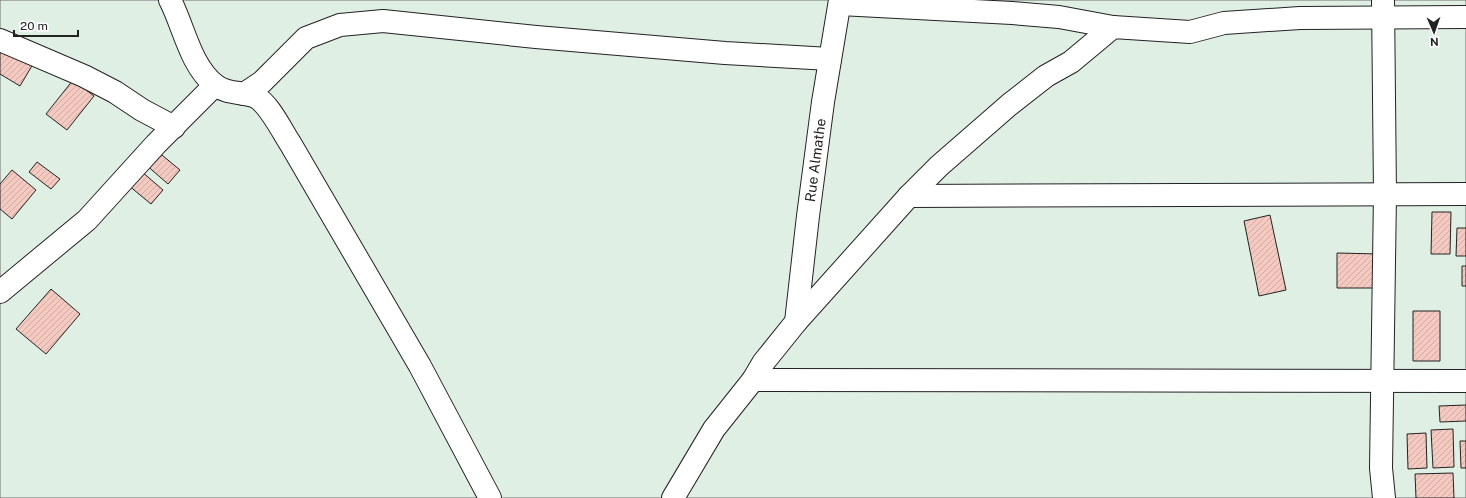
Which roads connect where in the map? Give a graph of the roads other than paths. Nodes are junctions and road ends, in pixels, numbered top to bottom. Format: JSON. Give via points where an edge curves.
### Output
{"nodes":[{"id":1,"x":170,"y":0,"type":"edge"},
{"id":2,"x":840,"y":2,"type":"edge"},
{"id":3,"x":1384,"y":8,"type":"edge"},
{"id":4,"x":1466,"y":16,"type":"edge"},
{"id":5,"x":1113,"y":27,"type":"junction"},
{"id":6,"x":0,"y":40,"type":"edge"},
{"id":7,"x":830,"y":59,"type":"junction"},
{"id":8,"x":215,"y":85,"type":"junction"},
{"id":9,"x":244,"y":94,"type":"junction"},
{"id":10,"x":174,"y":127,"type":"junction"},
{"id":11,"x":1385,"y":194,"type":"junction"},
{"id":12,"x":1466,"y":194,"type":"edge"},
{"id":13,"x":909,"y":196,"type":"junction"},
{"id":14,"x":0,"y":292,"type":"edge"},
{"id":15,"x":796,"y":322,"type":"junction"},
{"id":16,"x":752,"y":380,"type":"junction"},
{"id":17,"x":1382,"y":381,"type":"junction"},
{"id":18,"x":1466,"y":381,"type":"edge"},
{"id":19,"x":490,"y":498,"type":"edge"},
{"id":20,"x":673,"y":498,"type":"edge"},
{"id":21,"x":1384,"y":498,"type":"edge"}],
"edges":[{"from":1,"to":8,"type":"street","via":[[199,66]]},
{"from":2,"to":5,"type":"street","via":[[1059,17]]},
{"from":2,"to":7,"type":"street","name":"Rue Almathe"},
{"from":3,"to":4,"type":"street"},
{"from":3,"to":5,"type":"street","via":[[1300,18],[1224,23],[1190,32]]},
{"from":3,"to":11,"type":"street"},
{"from":5,"to":13,"type":"street","via":[[1071,62],[1046,76],[1009,105],[938,166]]},
{"from":6,"to":10,"type":"street","via":[[84,76]]},
{"from":7,"to":9,"type":"street","via":[[544,38],[383,21],[340,25],[306,38],[262,82]]},
{"from":7,"to":15,"type":"street","name":"Rue Almathe"},
{"from":8,"to":9,"type":"street","via":[[231,93]]},
{"from":8,"to":10,"type":"street"},
{"from":9,"to":19,"type":"street","via":[[263,102],[290,143],[420,366]]},
{"from":10,"to":14,"type":"street","via":[[87,220]]},
{"from":11,"to":12,"type":"street"},
{"from":11,"to":13,"type":"street"},
{"from":11,"to":17,"type":"street"},
{"from":13,"to":15,"type":"street"},
{"from":15,"to":16,"type":"street"},
{"from":16,"to":17,"type":"street"},
{"from":16,"to":20,"type":"street","via":[[714,429]]},
{"from":17,"to":18,"type":"street"},
{"from":17,"to":21,"type":"street","via":[[1381,468]]}]}
